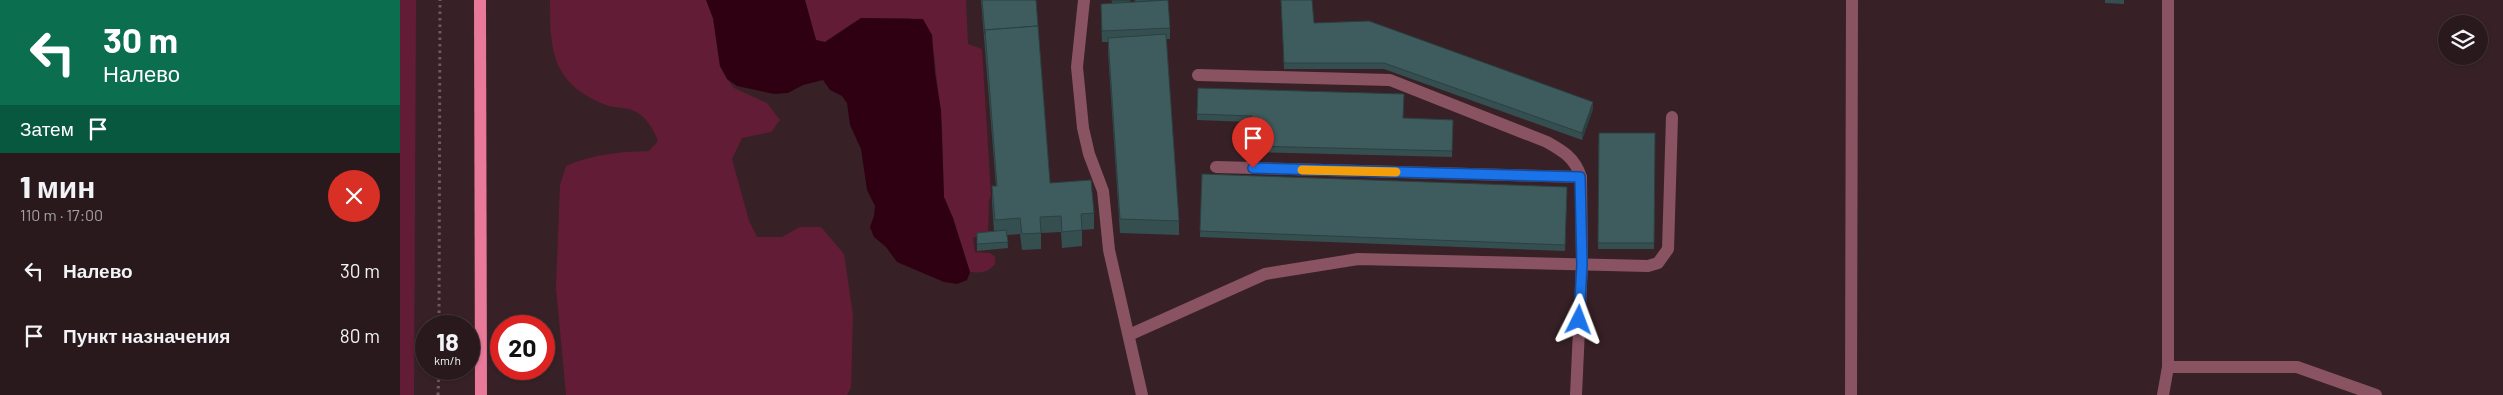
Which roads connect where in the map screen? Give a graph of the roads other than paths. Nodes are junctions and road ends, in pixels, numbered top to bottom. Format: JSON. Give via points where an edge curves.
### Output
{"nodes":[{"id":1,"x":480,"y":0,"type":"edge"},
{"id":2,"x":1084,"y":0,"type":"edge"},
{"id":3,"x":1852,"y":0,"type":"edge"},
{"id":4,"x":2168,"y":0,"type":"edge"},
{"id":5,"x":1198,"y":75,"type":"dead end"},
{"id":6,"x":1672,"y":117,"type":"dead end"},
{"id":7,"x":1216,"y":167,"type":"dead end"},
{"id":8,"x":1580,"y":177,"type":"junction"},
{"id":9,"x":1582,"y":264,"type":"junction"},
{"id":10,"x":1129,"y":335,"type":"junction"},
{"id":11,"x":2168,"y":367,"type":"junction"},
{"id":12,"x":481,"y":395,"type":"edge"},
{"id":13,"x":1142,"y":395,"type":"edge"},
{"id":14,"x":1576,"y":395,"type":"edge"},
{"id":15,"x":1851,"y":395,"type":"edge"},
{"id":16,"x":2162,"y":395,"type":"edge"},
{"id":17,"x":2376,"y":395,"type":"edge"}],
"edges":[{"from":1,"to":12,"type":"main road"},
{"from":2,"to":10,"type":"lane","via":[[1077,67],[1083,128],[1103,191],[1109,250]]},
{"from":3,"to":15,"type":"lane"},
{"from":4,"to":11,"type":"lane"},
{"from":5,"to":8,"type":"lane","via":[[1390,80],[1547,142],[1565,152],[1577,164]]},
{"from":6,"to":9,"type":"lane","via":[[1668,249],[1664,257],[1648,266]]},
{"from":7,"to":8,"type":"lane"},
{"from":8,"to":9,"type":"lane"},
{"from":9,"to":10,"type":"lane","via":[[1358,259],[1265,274]]},
{"from":9,"to":14,"type":"lane"},
{"from":10,"to":13,"type":"lane"},
{"from":11,"to":16,"type":"lane"},
{"from":11,"to":17,"type":"lane","via":[[2297,367]]}]}
